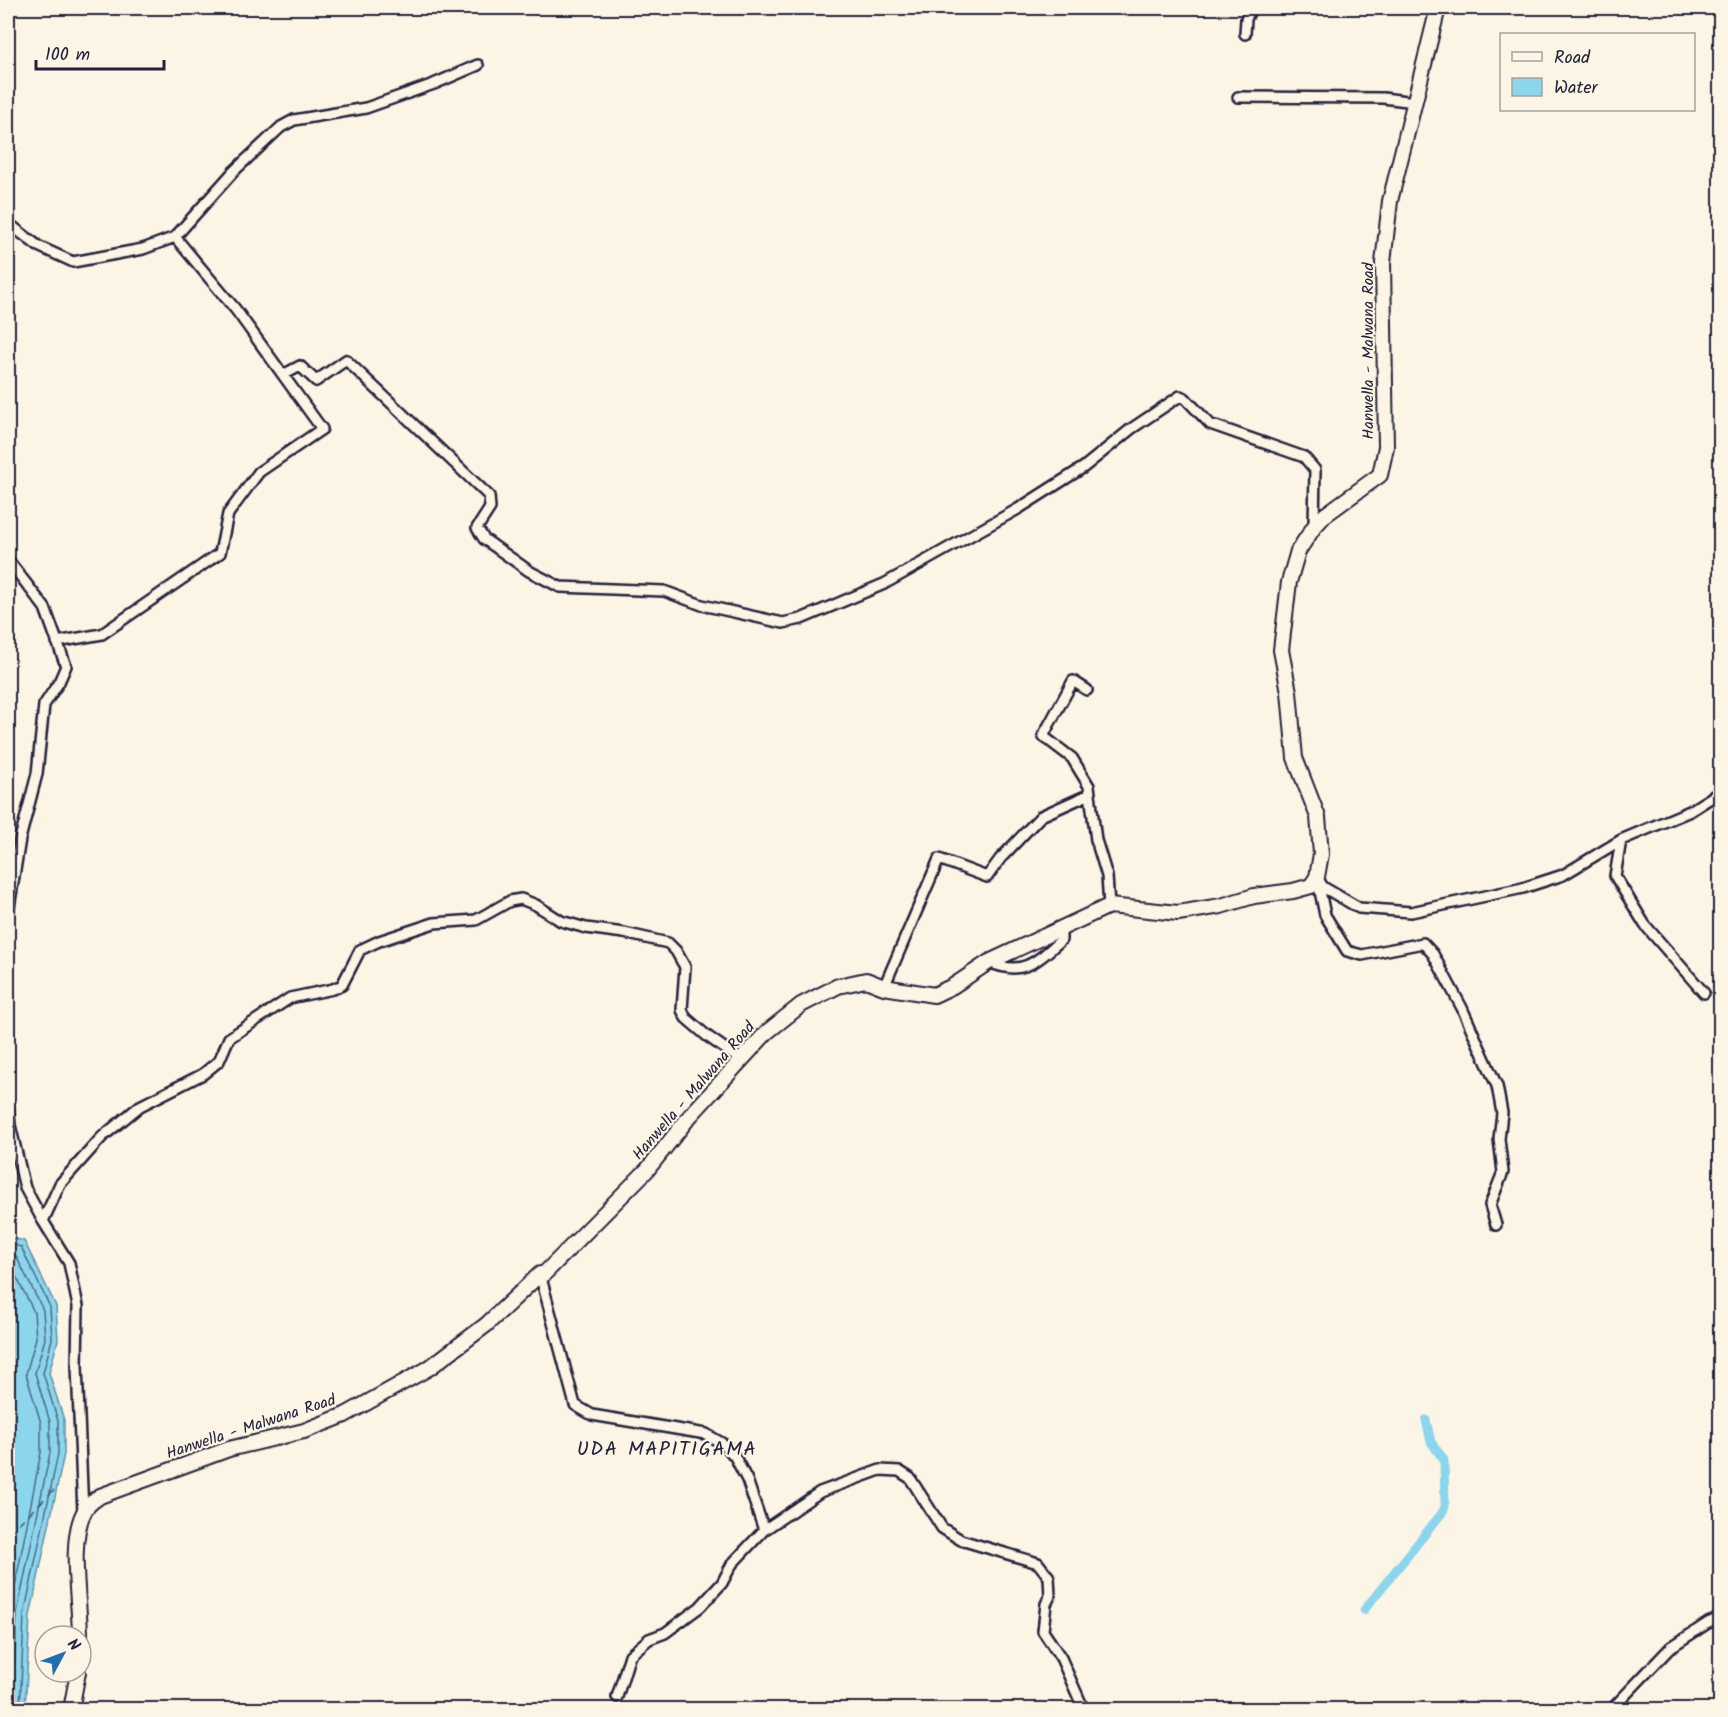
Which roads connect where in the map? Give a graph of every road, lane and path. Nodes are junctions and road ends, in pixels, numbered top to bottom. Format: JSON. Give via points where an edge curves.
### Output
{"nodes":[{"id":1,"x":1251,"y":8,"type":"edge"},
{"id":2,"x":1438,"y":8,"type":"edge"},
{"id":3,"x":1245,"y":34,"type":"dead end"},
{"id":4,"x":478,"y":65,"type":"dead end"},
{"id":5,"x":1238,"y":97,"type":"dead end"},
{"id":6,"x":1415,"y":102,"type":"junction"},
{"id":7,"x":8,"y":223,"type":"edge"},
{"id":8,"x":175,"y":237,"type":"junction"},
{"id":9,"x":283,"y":375,"type":"junction"},
{"id":10,"x":1314,"y":527,"type":"junction"},
{"id":11,"x":8,"y":560,"type":"edge"},
{"id":12,"x":57,"y":642,"type":"junction"},
{"id":13,"x":1087,"y":690,"type":"dead end"},
{"id":14,"x":1720,"y":792,"type":"edge"},
{"id":15,"x":1090,"y":794,"type":"junction"},
{"id":16,"x":1621,"y":840,"type":"junction"},
{"id":17,"x":1317,"y":878,"type":"junction"},
{"id":18,"x":1109,"y":906,"type":"junction"},
{"id":19,"x":8,"y":914,"type":"edge"},
{"id":20,"x":1061,"y":929,"type":"junction"},
{"id":21,"x":989,"y":962,"type":"junction"},
{"id":22,"x":884,"y":987,"type":"junction"},
{"id":23,"x":1704,"y":993,"type":"dead end"},
{"id":24,"x":741,"y":1060,"type":"junction"},
{"id":25,"x":8,"y":1103,"type":"edge"},
{"id":26,"x":43,"y":1221,"type":"junction"},
{"id":27,"x":1496,"y":1225,"type":"dead end"},
{"id":28,"x":540,"y":1274,"type":"junction"},
{"id":29,"x":83,"y":1513,"type":"junction"},
{"id":30,"x":764,"y":1530,"type":"junction"},
{"id":31,"x":1720,"y":1618,"type":"edge"},
{"id":32,"x":80,"y":1624,"type":"edge"},
{"id":33,"x":76,"y":1684,"type":"edge"},
{"id":34,"x":617,"y":1697,"type":"dead end"},
{"id":35,"x":71,"y":1710,"type":"edge"},
{"id":36,"x":1084,"y":1710,"type":"edge"},
{"id":37,"x":1611,"y":1710,"type":"edge"}],
"edges":[{"from":1,"to":3,"type":"street"},
{"from":2,"to":6,"type":"street","name":"Hanwella - Malwana Road"},
{"from":4,"to":8,"type":"street","via":[[366,108],[294,120],[281,127],[234,171]]},
{"from":5,"to":6,"type":"street","via":[[1383,98]]},
{"from":6,"to":10,"type":"street","name":"Hanwella - Malwana Road","via":[[1390,201],[1383,263],[1386,447],[1380,475]]},
{"from":7,"to":8,"type":"street","via":[[38,246],[73,262],[143,249]]},
{"from":8,"to":9,"type":"street","via":[[236,310]]},
{"from":9,"to":10,"type":"street","via":[[300,366],[316,381],[346,360],[489,496],[490,508],[477,528],[484,539],[529,571],[560,587],[664,591],[702,605],[783,622],[801,619],[884,584],[1018,509],[1084,467],[1180,396],[1210,424],[1304,457],[1315,470]]},
{"from":9,"to":12,"type":"street","via":[[322,429],[260,472],[228,514],[220,553],[102,634]]},
{"from":10,"to":17,"type":"street","name":"Hanwella - Malwana Road","via":[[1298,551],[1289,582],[1281,650],[1295,758],[1318,818],[1321,854]]},
{"from":11,"to":12,"type":"street","via":[[45,608]]},
{"from":12,"to":19,"type":"street","via":[[66,666],[44,705],[37,774],[20,839]]},
{"from":13,"to":15,"type":"street","via":[[1073,681],[1043,736],[1072,758]]},
{"from":14,"to":16,"type":"street","via":[[1690,811]]},
{"from":15,"to":18,"type":"street","via":[[1096,840],[1107,876]]},
{"from":15,"to":22,"type":"street","via":[[1041,816],[987,877],[939,859]]},
{"from":16,"to":17,"type":"street","via":[[1563,875],[1523,888],[1411,912],[1359,908],[1323,887]]},
{"from":16,"to":23,"type":"street","via":[[1616,876],[1645,925]]},
{"from":17,"to":18,"type":"street","via":[[1311,886],[1293,891],[1178,913]]},
{"from":17,"to":27,"type":"street","via":[[1325,915],[1347,951],[1362,955],[1423,943],[1462,1008],[1497,1086],[1502,1113],[1499,1139],[1503,1172],[1490,1205]]},
{"from":18,"to":20,"type":"street","name":"Hanwella - Malwana Road"},
{"from":20,"to":21,"type":"street","name":"Hanwella - Malwana Road"},
{"from":20,"to":21,"type":"street","via":[[1061,940],[1034,964],[1019,969]]},
{"from":21,"to":22,"type":"street","name":"Hanwella - Malwana Road","via":[[934,995]]},
{"from":22,"to":24,"type":"street","name":"Hanwella - Malwana Road","via":[[866,980],[838,986],[801,1005],[767,1032]]},
{"from":24,"to":26,"type":"street","via":[[686,1018],[682,1011],[685,967],[668,943],[585,928],[561,921],[521,899],[510,901],[476,920],[434,923],[360,950],[342,985],[290,999],[229,1038],[219,1061],[203,1074],[140,1107],[102,1137],[60,1184]]},
{"from":24,"to":28,"type":"street","name":"Hanwella - Malwana Road","via":[[647,1170]]},
{"from":25,"to":26,"type":"street","via":[[25,1188]]},
{"from":26,"to":29,"type":"street","via":[[69,1263],[78,1306]]},
{"from":28,"to":29,"type":"street","name":"Hanwella - Malwana Road","via":[[486,1325],[429,1368],[345,1414],[304,1431],[229,1449],[100,1496]]},
{"from":28,"to":30,"type":"street","via":[[575,1405],[592,1415],[706,1434],[725,1444],[747,1480]]},
{"from":29,"to":32,"type":"street","via":[[76,1539]]},
{"from":30,"to":34,"type":"street","via":[[700,1607],[630,1655]]},
{"from":30,"to":36,"type":"street","via":[[820,1492],[879,1470],[899,1471],[910,1478],[942,1528],[961,1540],[1038,1563],[1049,1577],[1050,1596],[1043,1631],[1061,1659]]},
{"from":31,"to":37,"type":"street","via":[[1671,1647]]},
{"from":33,"to":35,"type":"street"}]}
